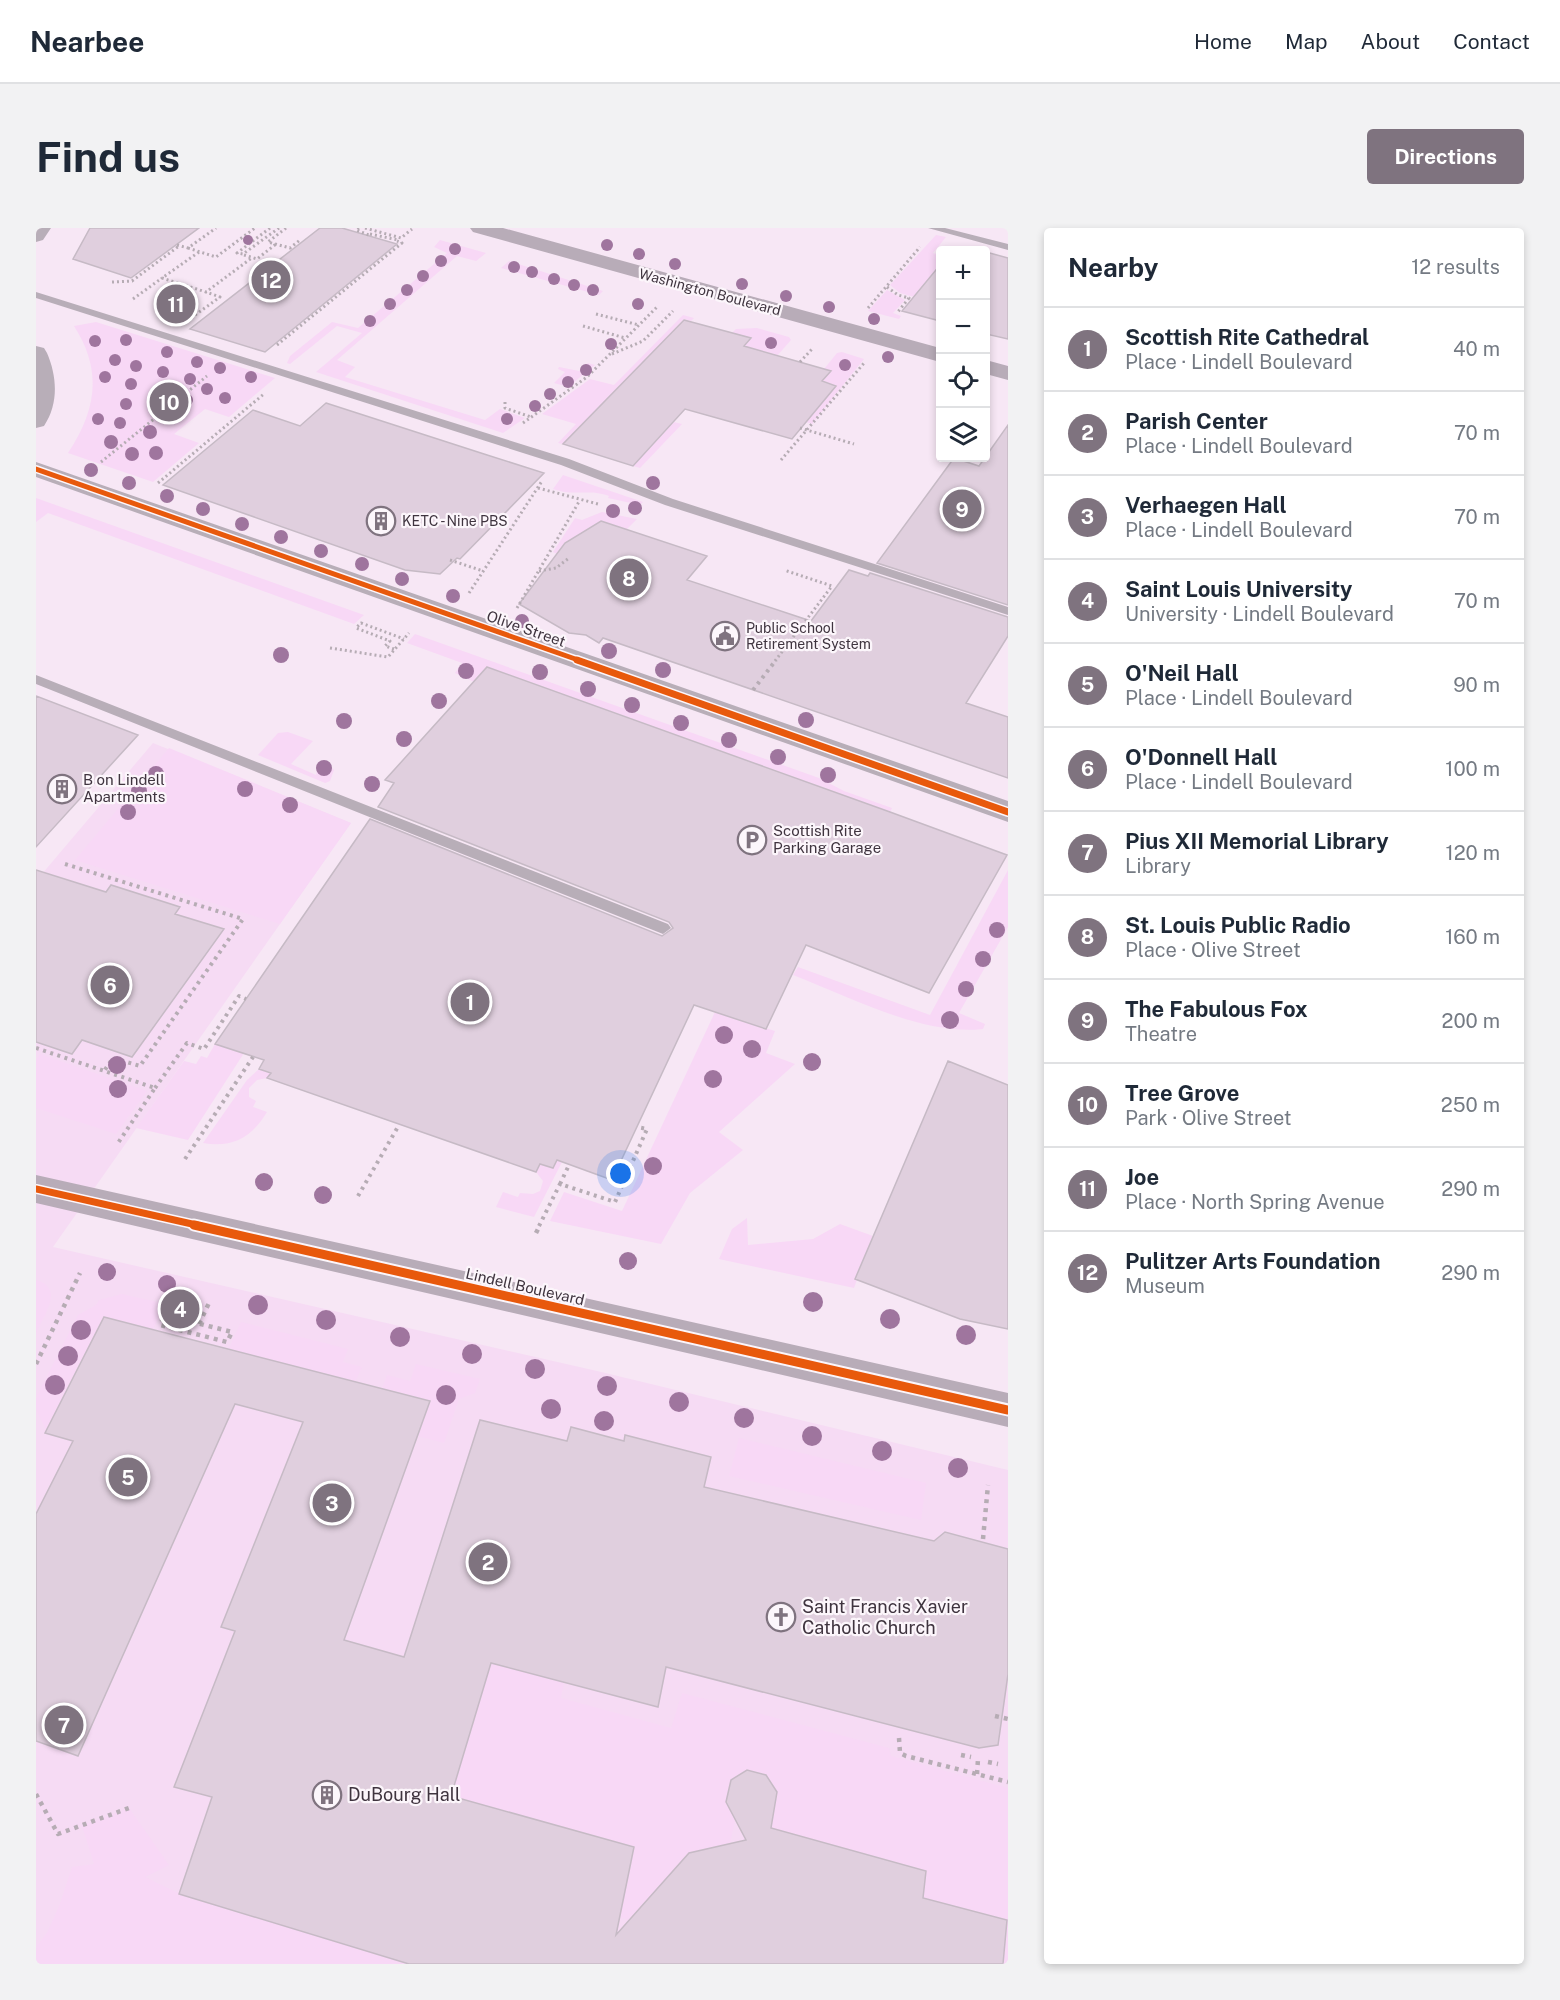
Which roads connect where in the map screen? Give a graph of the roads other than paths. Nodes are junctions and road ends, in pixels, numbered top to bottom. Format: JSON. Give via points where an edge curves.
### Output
{"nodes":[{"id":1,"x":41,"y":228,"type":"edge"},
{"id":2,"x":480,"y":228,"type":"edge"},
{"id":3,"x":934,"y":228,"type":"edge"},
{"id":4,"x":36,"y":236,"type":"edge"},
{"id":5,"x":1008,"y":247,"type":"edge"},
{"id":6,"x":36,"y":295,"type":"edge"},
{"id":7,"x":36,"y":353,"type":"edge"},
{"id":8,"x":936,"y":354,"type":"edge"},
{"id":9,"x":990,"y":368,"type":"edge"},
{"id":10,"x":1008,"y":374,"type":"edge"},
{"id":11,"x":36,"y":421,"type":"edge"},
{"id":12,"x":36,"y":470,"type":"edge"},
{"id":13,"x":1008,"y":611,"type":"edge"},
{"id":14,"x":36,"y":679,"type":"edge"},
{"id":15,"x":1008,"y":812,"type":"edge"},
{"id":16,"x":663,"y":928,"type":"dead end"},
{"id":17,"x":36,"y":1189,"type":"edge"},
{"id":18,"x":1008,"y":1410,"type":"edge"}],
"edges":[{"from":1,"to":4,"type":"street"},
{"from":2,"to":8,"type":"main road","name":"Washington Boulevard"},
{"from":3,"to":5,"type":"lane"},
{"from":6,"to":13,"type":"lane","via":[[565,462],[669,502]]},
{"from":7,"to":11,"type":"street","via":[[44,377],[44,394]]},
{"from":9,"to":10,"type":"main road"},
{"from":12,"to":15,"type":"street","name":"Olive Street"},
{"from":14,"to":16,"type":"lane"},
{"from":17,"to":18,"type":"main road","name":"Lindell Boulevard"}]}
